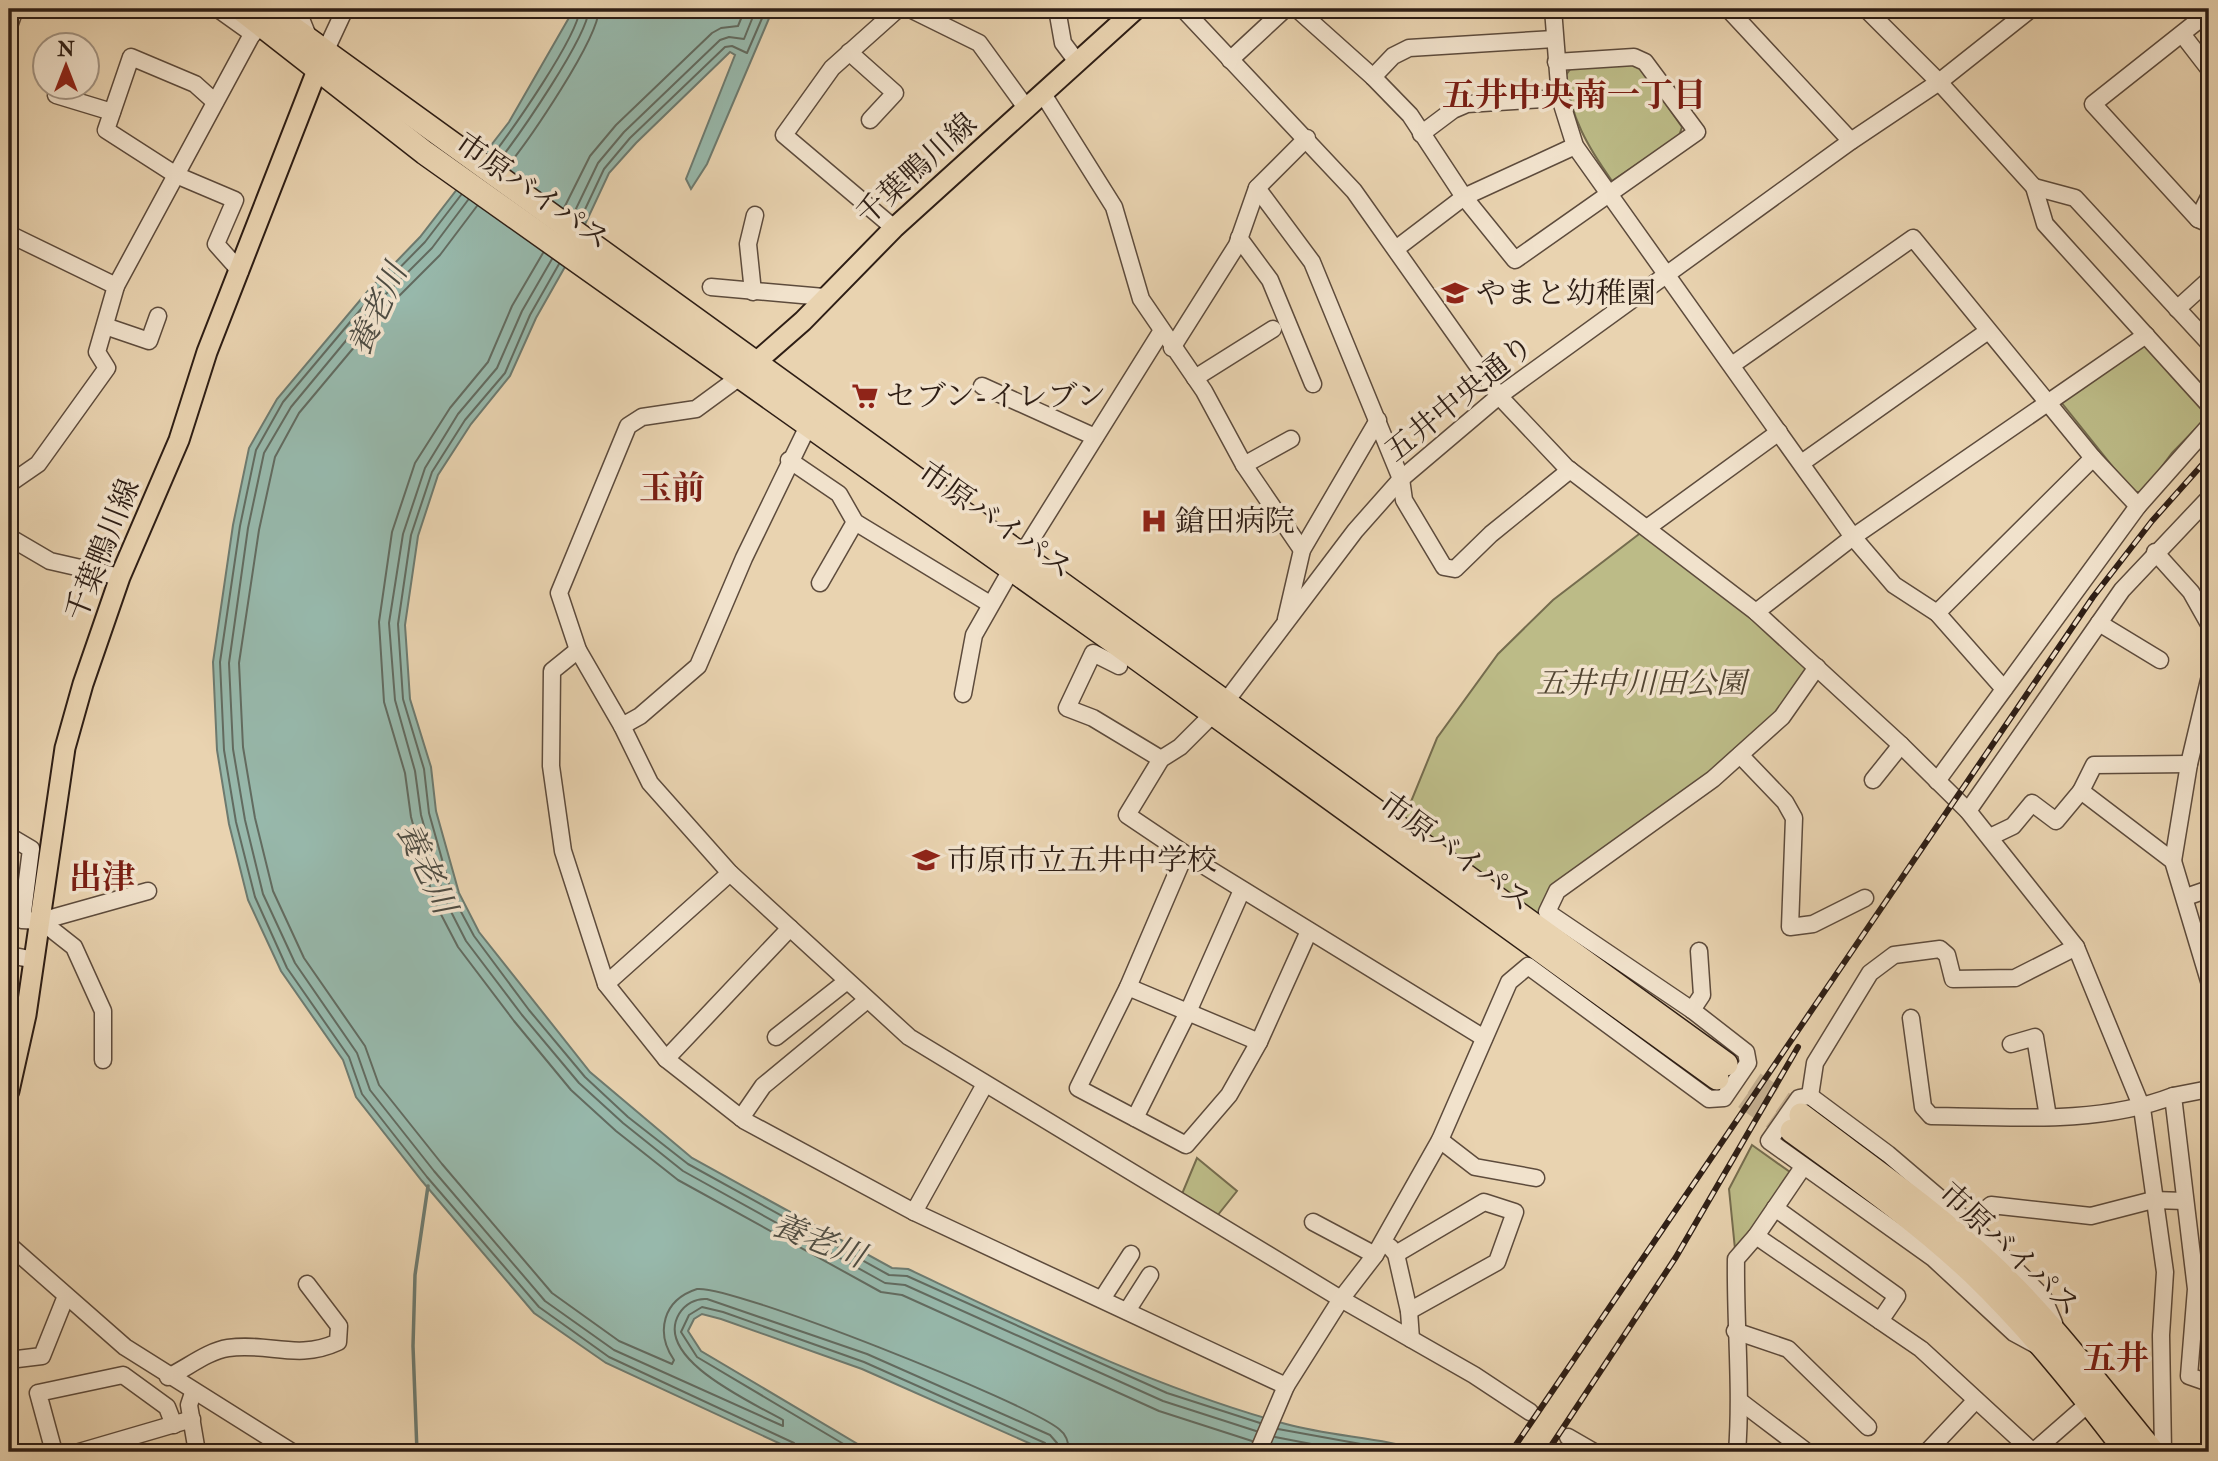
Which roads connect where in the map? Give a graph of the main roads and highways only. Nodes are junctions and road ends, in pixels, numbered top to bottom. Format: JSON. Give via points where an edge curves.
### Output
{"nodes":[{"id":1,"x":1136,"y":9,"type":"edge"},
{"id":2,"x":257,"y":16,"type":"edge"},
{"id":3,"x":317,"y":54,"type":"junction"},
{"id":4,"x":677,"y":320,"type":"junction"},
{"id":5,"x":748,"y":369,"type":"junction"},
{"id":6,"x":1016,"y":563,"type":"junction"},
{"id":7,"x":1722,"y":1071,"type":"tunnel mouth"},
{"id":8,"x":9,"y":1091,"type":"edge"},
{"id":9,"x":1801,"y":1114,"type":"tunnel mouth"},
{"id":10,"x":2054,"y":1345,"type":"junction"},
{"id":11,"x":2127,"y":1452,"type":"edge"},
{"id":12,"x":2153,"y":1452,"type":"edge"}],
"edges":[{"from":1,"to":5,"type":"main road","name":"千葉鴨川線","via":[[894,228],[803,321]]},
{"from":2,"to":3,"type":"highway","name":"市原バイパス"},
{"from":3,"to":4,"type":"highway","name":"市原バイパス","via":[[430,128]]},
{"from":3,"to":4,"type":"highway","name":"市原バイパス","via":[[425,153]]},
{"from":3,"to":8,"type":"main road","name":"千葉鴨川線","via":[[179,440],[120,577],[65,748],[35,960]]},
{"from":4,"to":5,"type":"highway","name":"市原バイパス"},
{"from":5,"to":6,"type":"highway","name":"市原バイパス"},
{"from":5,"to":6,"type":"highway","name":"市原バイパス","via":[[809,424]]},
{"from":6,"to":7,"type":"highway","name":"市原バイパス"},
{"from":9,"to":10,"type":"highway","name":"市原バイパス","via":[[1990,1264]]},
{"from":10,"to":11,"type":"highway","name":"市原バイパス"},
{"from":10,"to":12,"type":"highway","name":"市原バイパス"}]}
